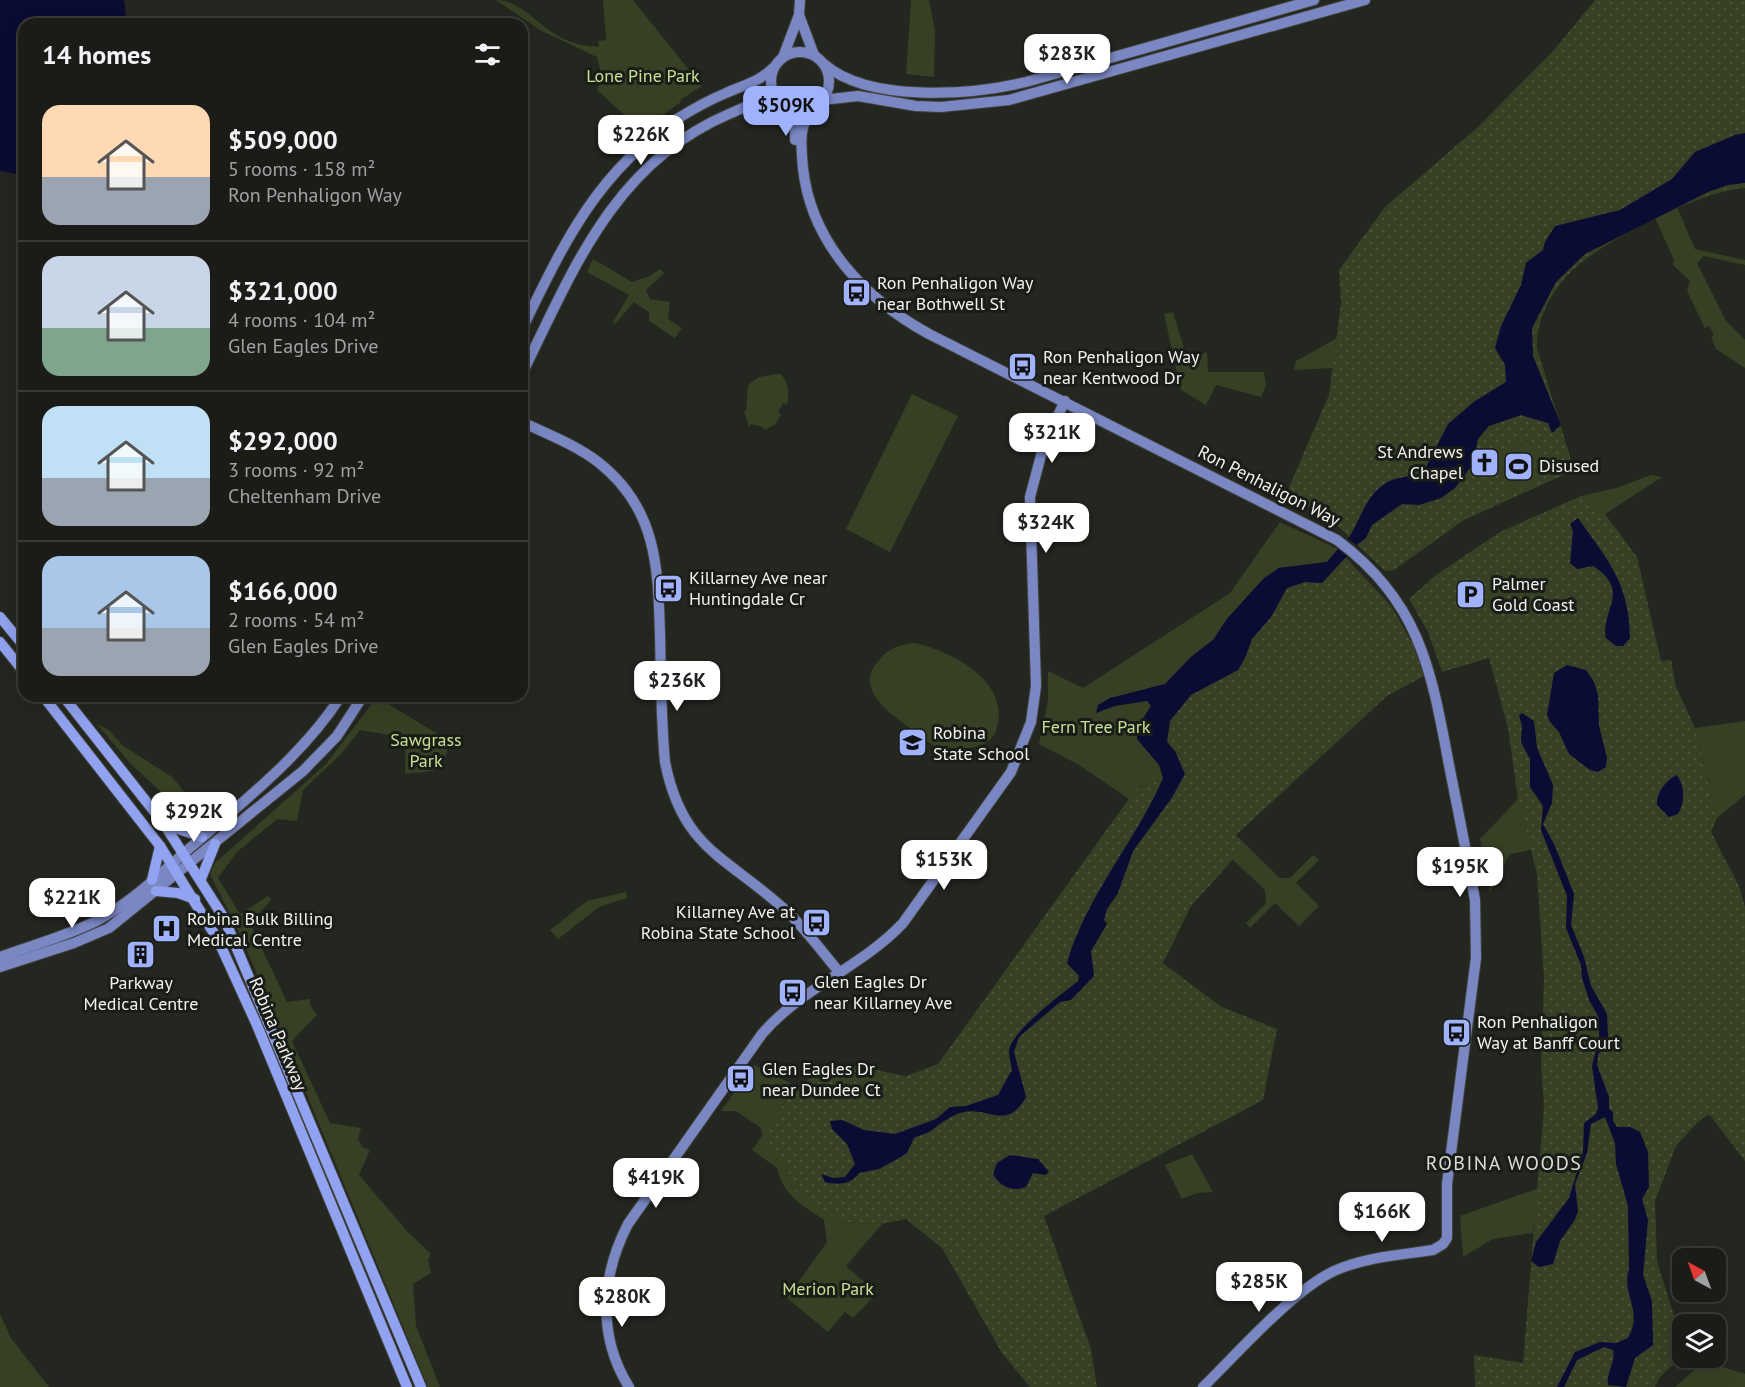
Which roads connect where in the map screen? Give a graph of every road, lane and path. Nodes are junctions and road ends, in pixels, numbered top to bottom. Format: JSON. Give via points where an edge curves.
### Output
{"nodes":[{"id":1,"x":800,"y":0,"type":"edge"},
{"id":2,"x":1314,"y":0,"type":"edge"},
{"id":3,"x":1365,"y":0,"type":"edge"},
{"id":4,"x":799,"y":15,"type":"junction"},
{"id":5,"x":814,"y":55,"type":"junction"},
{"id":6,"x":783,"y":57,"type":"junction"},
{"id":7,"x":824,"y":64,"type":"junction"},
{"id":8,"x":774,"y":68,"type":"junction"},
{"id":9,"x":818,"y":103,"type":"junction"},
{"id":10,"x":782,"y":104,"type":"junction"},
{"id":11,"x":804,"y":180,"type":"junction"},
{"id":12,"x":528,"y":317,"type":"edge"},
{"id":13,"x":528,"y":363,"type":"edge"},
{"id":14,"x":1065,"y":401,"type":"junction"},
{"id":15,"x":528,"y":425,"type":"edge"},
{"id":16,"x":0,"y":617,"type":"edge"},
{"id":17,"x":18,"y":639,"type":"edge"},
{"id":18,"x":0,"y":642,"type":"edge"},
{"id":19,"x":18,"y":664,"type":"edge"},
{"id":20,"x":48,"y":702,"type":"edge"},
{"id":21,"x":68,"y":702,"type":"edge"},
{"id":22,"x":336,"y":702,"type":"edge"},
{"id":23,"x":359,"y":702,"type":"edge"},
{"id":24,"x":164,"y":824,"type":"junction"},
{"id":25,"x":202,"y":837,"type":"junction"},
{"id":26,"x":215,"y":844,"type":"junction"},
{"id":27,"x":160,"y":846,"type":"junction"},
{"id":28,"x":184,"y":853,"type":"junction"},
{"id":29,"x":172,"y":863,"type":"junction"},
{"id":30,"x":191,"y":864,"type":"junction"},
{"id":31,"x":179,"y":874,"type":"junction"},
{"id":32,"x":201,"y":879,"type":"junction"},
{"id":33,"x":152,"y":880,"type":"junction"},
{"id":34,"x":156,"y":891,"type":"junction"},
{"id":35,"x":195,"y":900,"type":"junction"},
{"id":36,"x":0,"y":957,"type":"edge"},
{"id":37,"x":0,"y":967,"type":"edge"},
{"id":38,"x":840,"y":972,"type":"junction"},
{"id":39,"x":407,"y":1387,"type":"edge"},
{"id":40,"x":421,"y":1387,"type":"edge"},
{"id":41,"x":629,"y":1387,"type":"edge"},
{"id":42,"x":1203,"y":1387,"type":"edge"}],
"edges":[{"from":1,"to":4,"type":"street"},
{"from":2,"to":7,"type":"street","via":[[982,91],[925,93],[881,87],[846,78]]},
{"from":3,"to":9,"type":"street","via":[[1009,100],[941,107],[858,96]]},
{"from":4,"to":5,"type":"street"},
{"from":4,"to":6,"type":"street"},
{"from":5,"to":6,"type":"street","via":[[798,51]]},
{"from":5,"to":7,"type":"street"},
{"from":6,"to":8,"type":"street"},
{"from":7,"to":9,"type":"street","via":[[829,82]]},
{"from":8,"to":10,"type":"street","via":[[771,88]]},
{"from":8,"to":12,"type":"street","via":[[759,81],[679,118],[620,166],[571,231]]},
{"from":9,"to":10,"type":"street","via":[[800,110]]},
{"from":9,"to":11,"type":"street","name":"Ron Penhaligon Way","via":[[801,130]]},
{"from":10,"to":11,"type":"street","name":"Ron Penhaligon Way","via":[[795,125],[796,162]]},
{"from":10,"to":13,"type":"street","via":[[763,101],[720,118],[672,147],[633,182],[608,210],[583,249]]},
{"from":11,"to":14,"type":"street","name":"Ron Penhaligon Way","via":[[830,245],[855,279],[876,298],[929,334]]},
{"from":14,"to":38,"type":"street","via":[[1044,444],[1030,497],[1036,660],[1034,706],[1026,738],[1011,772],[903,923]]},
{"from":14,"to":42,"type":"street","name":"Ron Penhaligon Way","via":[[1337,540],[1372,569],[1411,622],[1432,678],[1475,900],[1476,958],[1448,1184],[1447,1238],[1433,1250],[1364,1261],[1323,1277],[1303,1291]]},
{"from":15,"to":38,"type":"street","via":[[577,449],[607,470],[628,493],[648,530],[658,578],[665,762],[671,790],[683,816],[707,849],[783,908]]},
{"from":16,"to":17,"type":"main road"},
{"from":18,"to":19,"type":"main road"},
{"from":20,"to":27,"type":"main road","name":"Robina Parkway"},
{"from":21,"to":24,"type":"main road","name":"Robina Parkway"},
{"from":22,"to":25,"type":"street","via":[[308,740]]},
{"from":23,"to":26,"type":"street","via":[[315,761]]},
{"from":24,"to":25,"type":"main road"},
{"from":24,"to":28,"type":"main road","name":"Robina Parkway"},
{"from":25,"to":28,"type":"street"},
{"from":26,"to":30,"type":"street"},
{"from":26,"to":32,"type":"main road"},
{"from":27,"to":29,"type":"main road","name":"Robina Parkway"},
{"from":27,"to":33,"type":"main road"},
{"from":28,"to":29,"type":"street"},
{"from":28,"to":30,"type":"main road","name":"Robina Parkway"},
{"from":29,"to":31,"type":"main road","name":"Robina Parkway"},
{"from":29,"to":33,"type":"street"},
{"from":30,"to":31,"type":"street"},
{"from":30,"to":32,"type":"main road","name":"Robina Parkway"},
{"from":31,"to":34,"type":"street"},
{"from":31,"to":35,"type":"main road","name":"Robina Parkway"},
{"from":32,"to":40,"type":"main road","name":"Robina Parkway","via":[[237,943]]},
{"from":33,"to":36,"type":"street","via":[[96,921]]},
{"from":34,"to":35,"type":"main road"},
{"from":34,"to":37,"type":"street","via":[[104,931]]},
{"from":35,"to":39,"type":"main road","name":"Robina Parkway","via":[[256,1023]]},
{"from":38,"to":41,"type":"street","via":[[778,1017],[762,1034],[624,1232],[608,1278],[606,1314],[615,1358]]}]}
